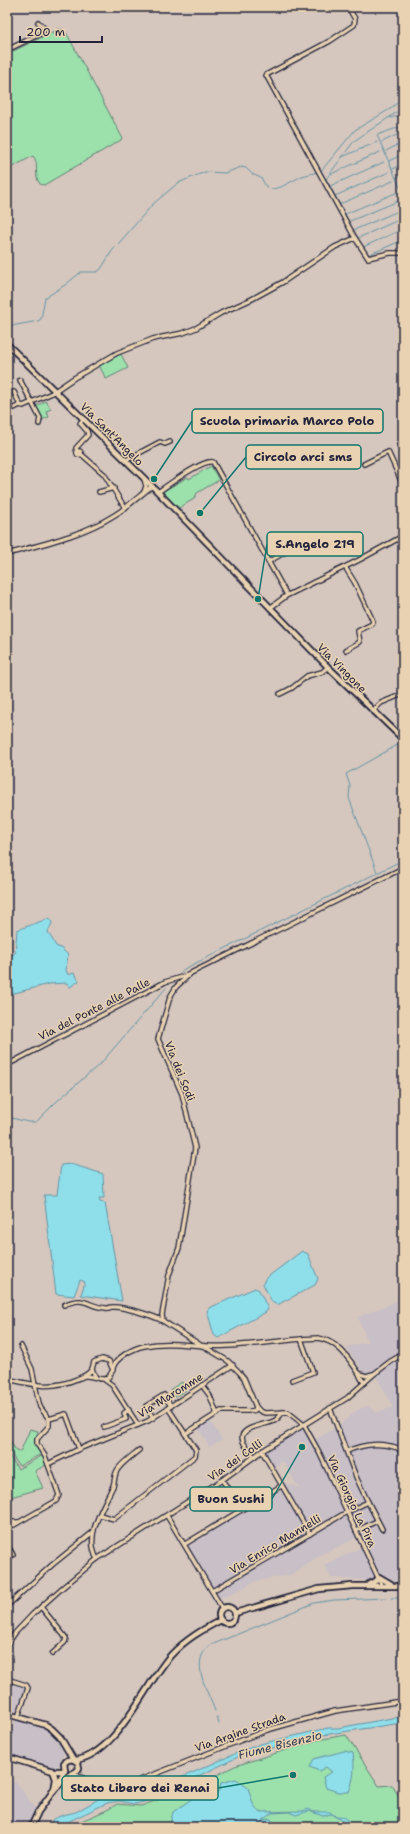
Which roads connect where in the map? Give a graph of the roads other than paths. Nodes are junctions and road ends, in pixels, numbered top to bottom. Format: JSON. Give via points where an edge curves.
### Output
{"nodes":[{"id":1,"x":348,"y":7,"type":"edge"},
{"id":2,"x":38,"y":22,"type":"dead end"},
{"id":3,"x":7,"y":50,"type":"edge"},
{"id":4,"x":355,"y":238,"type":"junction"},
{"id":5,"x":403,"y":253,"type":"edge"},
{"id":6,"x":7,"y":344,"type":"edge"},
{"id":7,"x":20,"y":380,"type":"dead end"},
{"id":8,"x":55,"y":390,"type":"junction"},
{"id":9,"x":14,"y":392,"type":"dead end"},
{"id":10,"x":31,"y":402,"type":"junction"},
{"id":11,"x":20,"y":405,"type":"junction"},
{"id":12,"x":14,"y":408,"type":"dead end"},
{"id":13,"x":84,"y":418,"type":"junction"},
{"id":14,"x":39,"y":424,"type":"dead end"},
{"id":15,"x":170,"y":442,"type":"dead end"},
{"id":16,"x":403,"y":443,"type":"edge"},
{"id":17,"x":403,"y":454,"type":"edge"},
{"id":18,"x":126,"y":460,"type":"junction"},
{"id":19,"x":364,"y":464,"type":"dead end"},
{"id":20,"x":144,"y":478,"type":"junction"},
{"id":21,"x":403,"y":485,"type":"edge"},
{"id":22,"x":152,"y":486,"type":"junction"},
{"id":23,"x":114,"y":488,"type":"junction"},
{"id":24,"x":99,"y":492,"type":"dead end"},
{"id":25,"x":158,"y":492,"type":"junction"},
{"id":26,"x":144,"y":493,"type":"junction"},
{"id":27,"x":125,"y":508,"type":"junction"},
{"id":28,"x":312,"y":537,"type":"dead end"},
{"id":29,"x":402,"y":538,"type":"edge"},
{"id":30,"x":7,"y":554,"type":"edge"},
{"id":31,"x":268,"y":562,"type":"junction"},
{"id":32,"x":345,"y":567,"type":"junction"},
{"id":33,"x":287,"y":595,"type":"junction"},
{"id":34,"x":270,"y":608,"type":"junction"},
{"id":35,"x":346,"y":650,"type":"dead end"},
{"id":36,"x":328,"y":667,"type":"junction"},
{"id":37,"x":280,"y":694,"type":"dead end"},
{"id":38,"x":403,"y":694,"type":"edge"},
{"id":39,"x":373,"y":711,"type":"junction"},
{"id":40,"x":403,"y":739,"type":"edge"},
{"id":41,"x":403,"y":868,"type":"edge"},
{"id":42,"x":191,"y":973,"type":"junction"},
{"id":43,"x":7,"y":1065,"type":"edge"},
{"id":44,"x":64,"y":1305,"type":"dead end"},
{"id":45,"x":163,"y":1322,"type":"junction"},
{"id":46,"x":301,"y":1339,"type":"junction"},
{"id":47,"x":194,"y":1340,"type":"junction"},
{"id":48,"x":21,"y":1346,"type":"dead end"},
{"id":49,"x":194,"y":1346,"type":"junction"},
{"id":50,"x":204,"y":1347,"type":"junction"},
{"id":51,"x":403,"y":1354,"type":"edge"},
{"id":52,"x":109,"y":1361,"type":"junction"},
{"id":53,"x":117,"y":1361,"type":"junction"},
{"id":54,"x":233,"y":1365,"type":"junction"},
{"id":55,"x":113,"y":1368,"type":"junction"},
{"id":56,"x":92,"y":1369,"type":"junction"},
{"id":57,"x":374,"y":1374,"type":"junction"},
{"id":58,"x":85,"y":1376,"type":"junction"},
{"id":59,"x":111,"y":1376,"type":"junction"},
{"id":60,"x":362,"y":1377,"type":"junction"},
{"id":61,"x":96,"y":1378,"type":"junction"},
{"id":62,"x":7,"y":1379,"type":"edge"},
{"id":63,"x":105,"y":1380,"type":"junction"},
{"id":64,"x":292,"y":1380,"type":"dead end"},
{"id":65,"x":365,"y":1382,"type":"junction"},
{"id":66,"x":35,"y":1385,"type":"junction"},
{"id":67,"x":112,"y":1385,"type":"junction"},
{"id":68,"x":204,"y":1388,"type":"dead end"},
{"id":69,"x":359,"y":1388,"type":"junction"},
{"id":70,"x":170,"y":1407,"type":"junction"},
{"id":71,"x":256,"y":1407,"type":"junction"},
{"id":72,"x":330,"y":1408,"type":"junction"},
{"id":73,"x":129,"y":1410,"type":"junction"},
{"id":74,"x":71,"y":1412,"type":"dead end"},
{"id":75,"x":283,"y":1412,"type":"junction"},
{"id":76,"x":66,"y":1414,"type":"junction"},
{"id":77,"x":217,"y":1414,"type":"junction"},
{"id":78,"x":73,"y":1418,"type":"dead end"},
{"id":79,"x":153,"y":1418,"type":"junction"},
{"id":80,"x":49,"y":1419,"type":"junction"},
{"id":81,"x":68,"y":1419,"type":"junction"},
{"id":82,"x":75,"y":1422,"type":"dead end"},
{"id":83,"x":70,"y":1424,"type":"junction"},
{"id":84,"x":138,"y":1425,"type":"junction"},
{"id":85,"x":304,"y":1425,"type":"junction"},
{"id":86,"x":104,"y":1428,"type":"dead end"},
{"id":87,"x":79,"y":1434,"type":"dead end"},
{"id":88,"x":185,"y":1434,"type":"junction"},
{"id":89,"x":74,"y":1436,"type":"junction"},
{"id":90,"x":403,"y":1446,"type":"edge"},
{"id":91,"x":398,"y":1448,"type":"junction"},
{"id":92,"x":79,"y":1449,"type":"junction"},
{"id":93,"x":138,"y":1450,"type":"dead end"},
{"id":94,"x":347,"y":1450,"type":"junction"},
{"id":95,"x":262,"y":1451,"type":"junction"},
{"id":96,"x":403,"y":1455,"type":"edge"},
{"id":97,"x":254,"y":1457,"type":"junction"},
{"id":98,"x":48,"y":1464,"type":"junction"},
{"id":99,"x":222,"y":1480,"type":"junction"},
{"id":100,"x":282,"y":1486,"type":"junction"},
{"id":101,"x":368,"y":1502,"type":"junction"},
{"id":102,"x":243,"y":1510,"type":"junction"},
{"id":103,"x":347,"y":1512,"type":"junction"},
{"id":104,"x":100,"y":1515,"type":"junction"},
{"id":105,"x":167,"y":1516,"type":"junction"},
{"id":106,"x":377,"y":1521,"type":"junction"},
{"id":107,"x":7,"y":1522,"type":"edge"},
{"id":108,"x":18,"y":1522,"type":"junction"},
{"id":109,"x":7,"y":1526,"type":"edge"},
{"id":110,"x":382,"y":1529,"type":"dead end"},
{"id":111,"x":356,"y":1531,"type":"junction"},
{"id":112,"x":94,"y":1532,"type":"junction"},
{"id":113,"x":310,"y":1534,"type":"junction"},
{"id":114,"x":7,"y":1544,"type":"edge"},
{"id":115,"x":184,"y":1544,"type":"junction"},
{"id":116,"x":13,"y":1555,"type":"dead end"},
{"id":117,"x":97,"y":1559,"type":"junction"},
{"id":118,"x":379,"y":1577,"type":"junction"},
{"id":119,"x":366,"y":1585,"type":"junction"},
{"id":120,"x":382,"y":1586,"type":"junction"},
{"id":121,"x":397,"y":1586,"type":"junction"},
{"id":122,"x":403,"y":1586,"type":"edge"},
{"id":123,"x":212,"y":1592,"type":"junction"},
{"id":124,"x":7,"y":1606,"type":"edge"},
{"id":125,"x":41,"y":1607,"type":"junction"},
{"id":126,"x":222,"y":1608,"type":"junction"},
{"id":127,"x":235,"y":1614,"type":"junction"},
{"id":128,"x":221,"y":1620,"type":"junction"},
{"id":129,"x":7,"y":1643,"type":"edge"},
{"id":130,"x":52,"y":1654,"type":"dead end"},
{"id":131,"x":7,"y":1679,"type":"edge"},
{"id":132,"x":403,"y":1701,"type":"edge"},
{"id":133,"x":7,"y":1714,"type":"edge"},
{"id":134,"x":18,"y":1717,"type":"junction"},
{"id":135,"x":7,"y":1757,"type":"edge"},
{"id":136,"x":87,"y":1757,"type":"junction"},
{"id":137,"x":73,"y":1759,"type":"junction"},
{"id":138,"x":78,"y":1769,"type":"junction"},
{"id":139,"x":53,"y":1771,"type":"junction"},
{"id":140,"x":64,"y":1771,"type":"junction"},
{"id":141,"x":72,"y":1774,"type":"junction"},
{"id":142,"x":86,"y":1779,"type":"junction"},
{"id":143,"x":53,"y":1791,"type":"junction"},
{"id":144,"x":31,"y":1827,"type":"edge"}],
"edges":[{"from":1,"to":4,"type":"street","via":[[355,19],[354,25],[330,41],[266,74]]},
{"from":2,"to":3,"type":"street","via":[[45,29],[42,33]]},
{"from":4,"to":5,"type":"street","via":[[366,257]]},
{"from":4,"to":8,"type":"street","via":[[335,247],[283,282],[196,328],[153,339],[117,353]]},
{"from":6,"to":8,"type":"main road","name":"Via Sant'Angelo"},
{"from":7,"to":10,"type":"street"},
{"from":8,"to":10,"type":"street"},
{"from":8,"to":13,"type":"main road","name":"Via Sant'Angelo"},
{"from":9,"to":11,"type":"street"},
{"from":10,"to":11,"type":"street"},
{"from":10,"to":14,"type":"street","via":[[40,418]]},
{"from":11,"to":12,"type":"street"},
{"from":13,"to":18,"type":"main road","name":"Via Sant'Angelo"},
{"from":13,"to":23,"type":"street","via":[[80,423],[88,435],[78,445],[79,453],[104,473]]},
{"from":15,"to":18,"type":"street","via":[[160,442]]},
{"from":16,"to":17,"type":"street","via":[[399,445]]},
{"from":18,"to":20,"type":"main road","name":"Via Sant'Angelo"},
{"from":19,"to":21,"type":"street","via":[[388,452]]},
{"from":20,"to":22,"type":"main road","name":"Via Sant'Angelo"},
{"from":20,"to":26,"type":"street"},
{"from":22,"to":25,"type":"main road","name":"Via Sant'Angelo"},
{"from":22,"to":26,"type":"street"},
{"from":23,"to":24,"type":"street"},
{"from":23,"to":27,"type":"street"},
{"from":25,"to":31,"type":"street","via":[[211,461],[215,464]]},
{"from":25,"to":34,"type":"main road","name":"Via Sant'Angelo"},
{"from":26,"to":27,"type":"street"},
{"from":27,"to":30,"type":"street","via":[[84,531]]},
{"from":28,"to":31,"type":"street"},
{"from":29,"to":32,"type":"street"},
{"from":31,"to":33,"type":"street"},
{"from":32,"to":33,"type":"street"},
{"from":32,"to":35,"type":"street","via":[[373,621],[371,625],[358,631],[360,642]]},
{"from":33,"to":34,"type":"street"},
{"from":34,"to":36,"type":"main road","name":"Via Vingone"},
{"from":36,"to":37,"type":"street","via":[[322,672],[307,676]]},
{"from":36,"to":39,"type":"main road","name":"Via Vingone"},
{"from":38,"to":39,"type":"street","via":[[381,703]]},
{"from":39,"to":40,"type":"main road","name":"Via Vingone"},
{"from":41,"to":42,"type":"street","name":"Via dei Sodi"},
{"from":42,"to":43,"type":"street","name":"Via del Ponte alle Palle","via":[[166,982]]},
{"from":42,"to":45,"type":"street","name":"Via dei Sodi","via":[[176,987],[170,997],[158,1039],[182,1094],[195,1148],[179,1248],[169,1275]]},
{"from":44,"to":45,"type":"street","via":[[82,1301],[107,1309],[112,1307],[138,1312]]},
{"from":45,"to":47,"type":"street"},
{"from":46,"to":50,"type":"street"},
{"from":46,"to":60,"type":"street","via":[[318,1338],[338,1346]]},
{"from":46,"to":64,"type":"street","via":[[313,1372]]},
{"from":47,"to":49,"type":"street"},
{"from":47,"to":50,"type":"street"},
{"from":48,"to":66,"type":"street","via":[[32,1369]]},
{"from":49,"to":50,"type":"street"},
{"from":49,"to":53,"type":"street","via":[[166,1343],[145,1346],[132,1350]]},
{"from":50,"to":54,"type":"street"},
{"from":51,"to":57,"type":"street","name":"Via dei Colli"},
{"from":52,"to":53,"type":"street"},
{"from":52,"to":55,"type":"street"},
{"from":52,"to":56,"type":"street","via":[[99,1359],[94,1362]]},
{"from":53,"to":55,"type":"street"},
{"from":54,"to":70,"type":"street","name":"Via Maromme"},
{"from":54,"to":71,"type":"street","via":[[244,1378]]},
{"from":55,"to":59,"type":"street"},
{"from":56,"to":58,"type":"street"},
{"from":56,"to":61,"type":"street"},
{"from":57,"to":60,"type":"street"},
{"from":57,"to":65,"type":"street","name":"Via dei Colli"},
{"from":58,"to":61,"type":"street"},
{"from":58,"to":66,"type":"street","via":[[60,1386]]},
{"from":59,"to":63,"type":"street"},
{"from":59,"to":67,"type":"street"},
{"from":60,"to":65,"type":"street"},
{"from":60,"to":69,"type":"street"},
{"from":61,"to":63,"type":"street"},
{"from":62,"to":66,"type":"street"},
{"from":63,"to":67,"type":"street"},
{"from":65,"to":69,"type":"street","name":"Via dei Colli"},
{"from":66,"to":80,"type":"street","via":[[40,1407]]},
{"from":67,"to":73,"type":"street"},
{"from":68,"to":77,"type":"street"},
{"from":69,"to":72,"type":"street","name":"Via dei Colli"},
{"from":70,"to":79,"type":"street","name":"Via Maromme"},
{"from":70,"to":79,"type":"street","via":[[164,1396],[146,1406]]},
{"from":70,"to":88,"type":"street"},
{"from":71,"to":75,"type":"street","via":[[265,1413]]},
{"from":71,"to":77,"type":"street","via":[[252,1411],[222,1411]]},
{"from":72,"to":85,"type":"street","name":"Via dei Colli"},
{"from":72,"to":94,"type":"street"},
{"from":73,"to":84,"type":"street"},
{"from":73,"to":86,"type":"street","via":[[124,1413],[126,1419]]},
{"from":74,"to":76,"type":"street"},
{"from":75,"to":85,"type":"street","via":[[289,1413]]},
{"from":75,"to":97,"type":"street","via":[[273,1422],[244,1432],[243,1442]]},
{"from":76,"to":80,"type":"street"},
{"from":76,"to":81,"type":"street"},
{"from":77,"to":88,"type":"street"},
{"from":78,"to":81,"type":"street"},
{"from":79,"to":84,"type":"street","name":"Via Maromme"},
{"from":80,"to":98,"type":"street","via":[[50,1426],[36,1438],[36,1444]]},
{"from":81,"to":83,"type":"street"},
{"from":82,"to":83,"type":"street"},
{"from":83,"to":89,"type":"street"},
{"from":84,"to":92,"type":"street","name":"Via Maromme"},
{"from":85,"to":95,"type":"street","name":"Via dei Colli"},
{"from":85,"to":103,"type":"street","name":"Via Giorgio La Pira"},
{"from":87,"to":89,"type":"street"},
{"from":88,"to":104,"type":"street","via":[[196,1450],[194,1458],[114,1519]]},
{"from":89,"to":92,"type":"street"},
{"from":90,"to":91,"type":"street"},
{"from":91,"to":94,"type":"street","via":[[374,1443]]},
{"from":91,"to":96,"type":"street"},
{"from":92,"to":98,"type":"street","name":"Via Maromme"},
{"from":93,"to":104,"type":"street","via":[[118,1469]]},
{"from":94,"to":101,"type":"street"},
{"from":95,"to":97,"type":"street","name":"Via dei Colli"},
{"from":95,"to":100,"type":"street"},
{"from":97,"to":99,"type":"street","name":"Via dei Colli"},
{"from":98,"to":108,"type":"street","via":[[59,1492],[57,1499]]},
{"from":99,"to":102,"type":"street"},
{"from":99,"to":105,"type":"street","name":"Via dei Colli"},
{"from":100,"to":102,"type":"street"},
{"from":100,"to":113,"type":"street"},
{"from":101,"to":103,"type":"street","name":"Via Enrico Mannelli"},
{"from":101,"to":106,"type":"street"},
{"from":102,"to":115,"type":"street"},
{"from":103,"to":111,"type":"street","name":"Via Giorgio La Pira"},
{"from":103,"to":113,"type":"street","name":"Via Enrico Mannelli"},
{"from":104,"to":112,"type":"street"},
{"from":105,"to":115,"type":"street"},
{"from":105,"to":117,"type":"street","name":"Via dei Colli"},
{"from":106,"to":110,"type":"street"},
{"from":106,"to":111,"type":"street"},
{"from":107,"to":108,"type":"street"},
{"from":108,"to":109,"type":"street"},
{"from":111,"to":118,"type":"street","name":"Via Giorgio La Pira"},
{"from":112,"to":117,"type":"street","via":[[94,1551]]},
{"from":112,"to":124,"type":"street"},
{"from":113,"to":123,"type":"street","name":"Via Enrico Mannelli"},
{"from":114,"to":116,"type":"street"},
{"from":115,"to":123,"type":"street"},
{"from":117,"to":125,"type":"street","name":"Via dei Colli"},
{"from":118,"to":119,"type":"main road","via":[[376,1582]]},
{"from":118,"to":120,"type":"street","name":"Via Giorgio La Pira"},
{"from":118,"to":121,"type":"main road"},
{"from":119,"to":120,"type":"main road"},
{"from":119,"to":127,"type":"main road","via":[[309,1591]]},
{"from":120,"to":121,"type":"main road"},
{"from":121,"to":122,"type":"main road"},
{"from":123,"to":126,"type":"street"},
{"from":125,"to":129,"type":"street","name":"Via dei Colli"},
{"from":125,"to":130,"type":"street","via":[[66,1638]]},
{"from":126,"to":127,"type":"main road","via":[[229,1607]]},
{"from":126,"to":128,"type":"main road","via":[[219,1615]]},
{"from":127,"to":128,"type":"main road","via":[[231,1622]]},
{"from":128,"to":136,"type":"main road","via":[[192,1636],[170,1655],[125,1722],[107,1742]]},
{"from":131,"to":134,"type":"street","via":[[28,1688]]},
{"from":132,"to":142,"type":"street","name":"Via Argine Strada","via":[[336,1711],[267,1730],[136,1782]]},
{"from":133,"to":134,"type":"main road"},
{"from":134,"to":137,"type":"main road","via":[[52,1729]]},
{"from":135,"to":139,"type":"main road"},
{"from":136,"to":137,"type":"main road"},
{"from":136,"to":138,"type":"main road"},
{"from":137,"to":138,"type":"main road","via":[[78,1762]]},
{"from":137,"to":140,"type":"main road","via":[[66,1761]]},
{"from":138,"to":141,"type":"main road"},
{"from":138,"to":142,"type":"street"},
{"from":139,"to":140,"type":"main road"},
{"from":139,"to":143,"type":"main road","via":[[56,1779]]},
{"from":140,"to":141,"type":"main road"},
{"from":140,"to":143,"type":"main road"},
{"from":141,"to":142,"type":"street","name":"Via Argine Strada"},
{"from":141,"to":143,"type":"main road"},
{"from":143,"to":144,"type":"main road"}]}
